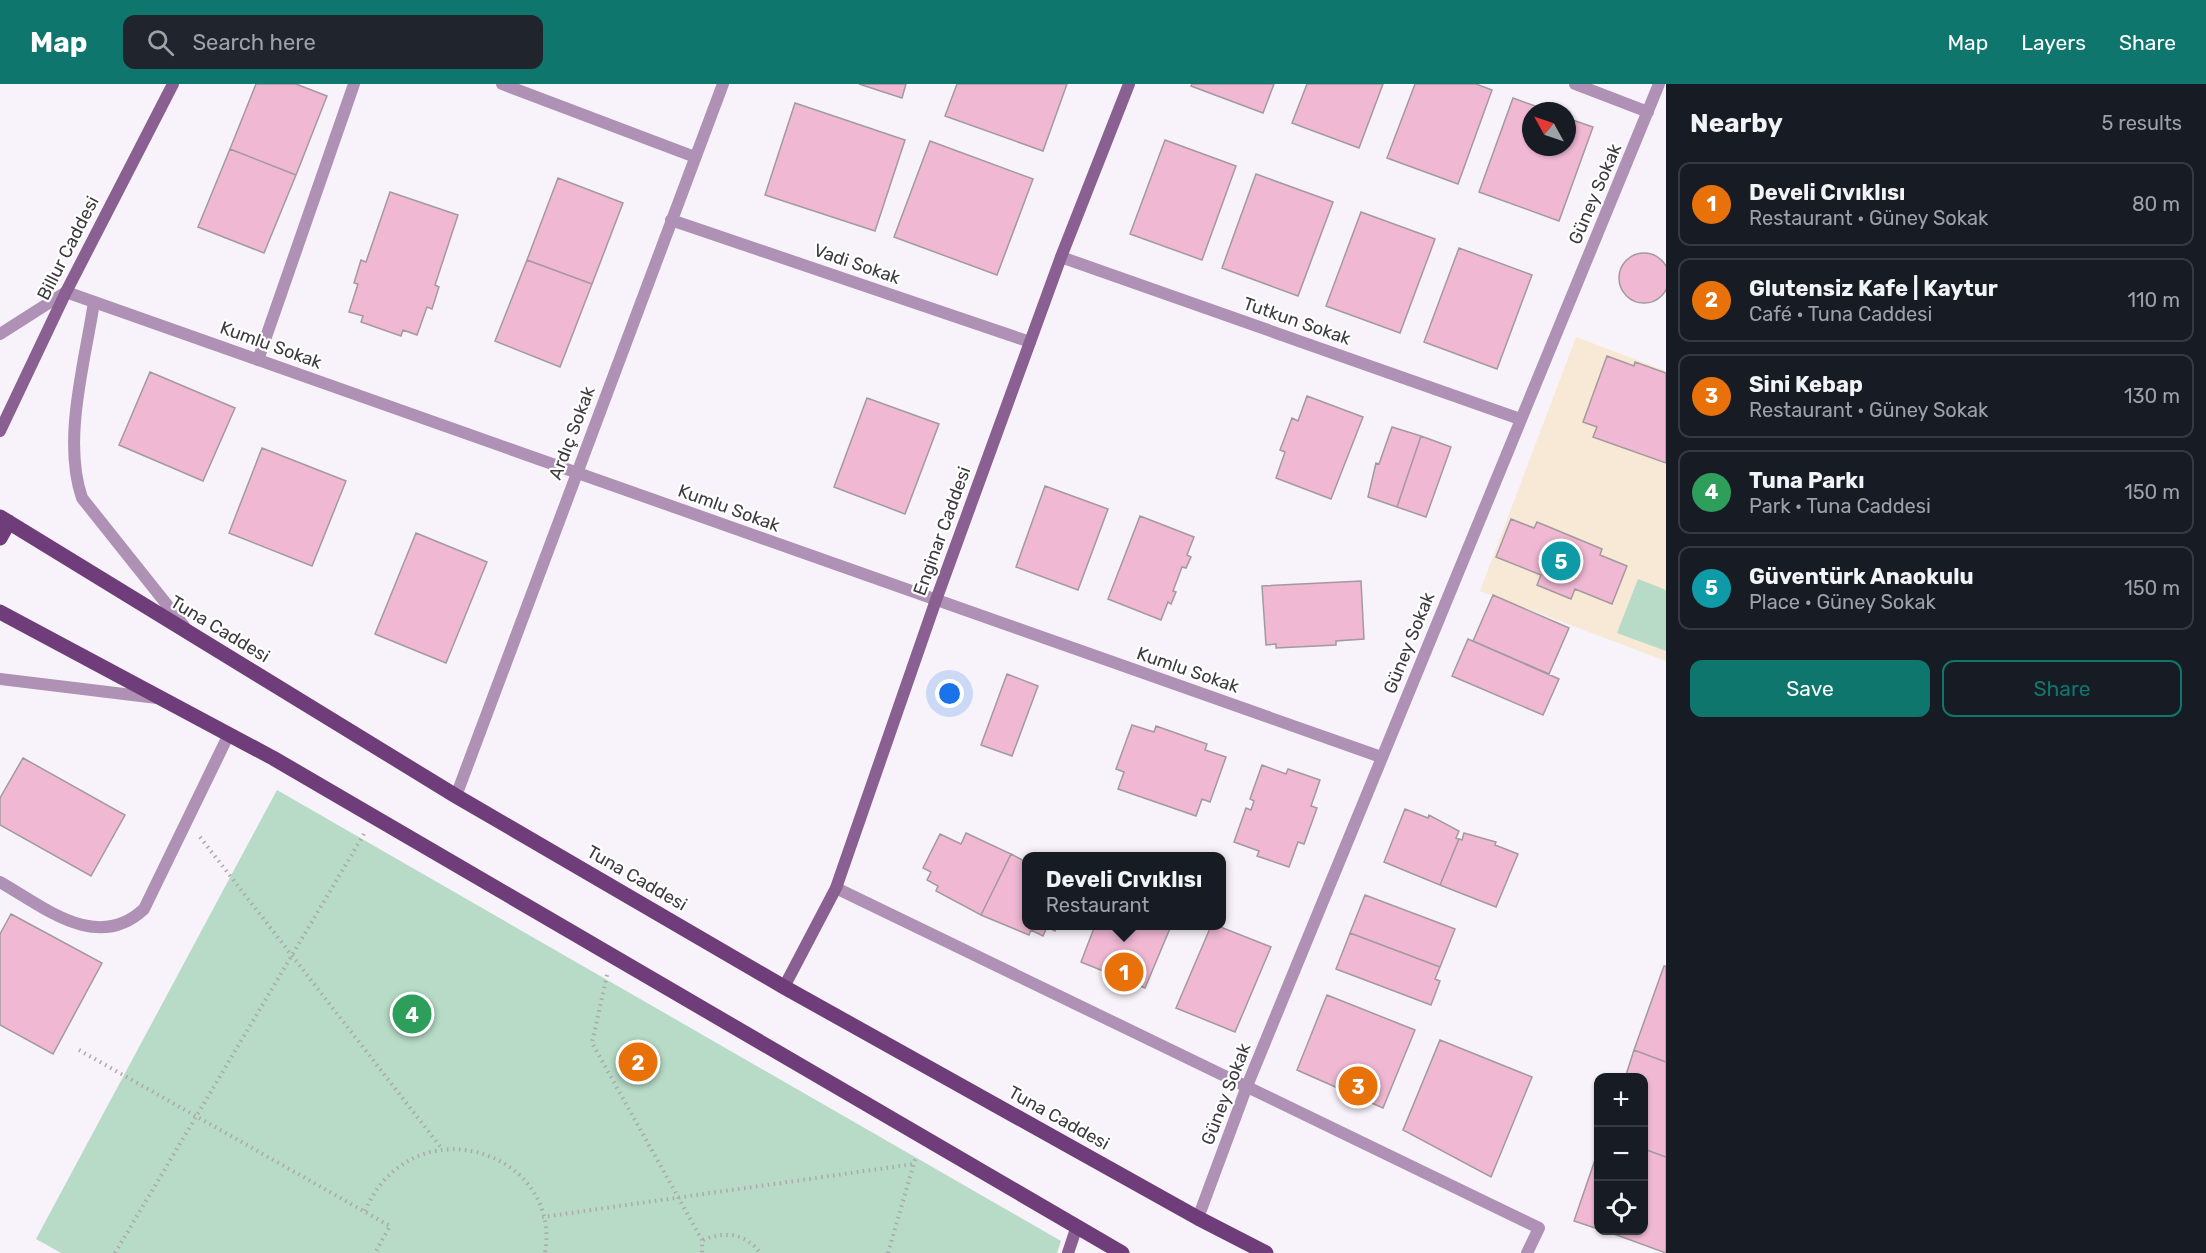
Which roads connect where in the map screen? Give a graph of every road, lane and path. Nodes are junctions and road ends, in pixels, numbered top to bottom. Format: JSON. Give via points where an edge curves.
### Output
{"nodes":[{"id":1,"x":173,"y":84,"type":"edge"},
{"id":2,"x":354,"y":84,"type":"edge"},
{"id":3,"x":502,"y":84,"type":"edge"},
{"id":4,"x":723,"y":84,"type":"edge"},
{"id":5,"x":1129,"y":84,"type":"edge"},
{"id":6,"x":1575,"y":84,"type":"edge"},
{"id":7,"x":1659,"y":84,"type":"edge"},
{"id":8,"x":1648,"y":112,"type":"junction"},
{"id":9,"x":695,"y":157,"type":"junction"},
{"id":10,"x":671,"y":220,"type":"junction"},
{"id":11,"x":1061,"y":257,"type":"junction"},
{"id":12,"x":66,"y":292,"type":"junction"},
{"id":13,"x":94,"y":302,"type":"junction"},
{"id":14,"x":0,"y":334,"type":"edge"},
{"id":15,"x":1030,"y":342,"type":"junction"},
{"id":16,"x":258,"y":360,"type":"junction"},
{"id":17,"x":1520,"y":419,"type":"junction"},
{"id":18,"x":0,"y":431,"type":"edge"},
{"id":19,"x":577,"y":473,"type":"junction"},
{"id":20,"x":4,"y":519,"type":"edge"},
{"id":21,"x":0,"y":538,"type":"edge"},
{"id":22,"x":936,"y":600,"type":"junction"},
{"id":23,"x":0,"y":612,"type":"edge"},
{"id":24,"x":190,"y":634,"type":"junction"},
{"id":25,"x":0,"y":679,"type":"edge"},
{"id":26,"x":163,"y":699,"type":"junction"},
{"id":27,"x":229,"y":734,"type":"junction"},
{"id":28,"x":1381,"y":758,"type":"junction"},
{"id":29,"x":456,"y":796,"type":"junction"},
{"id":30,"x":374,"y":818,"type":"junction"},
{"id":31,"x":187,"y":820,"type":"junction"},
{"id":32,"x":0,"y":882,"type":"edge"},
{"id":33,"x":836,"y":888,"type":"junction"},
{"id":34,"x":292,"y":956,"type":"junction"},
{"id":35,"x":611,"y":956,"type":"junction"},
{"id":36,"x":784,"y":987,"type":"junction"},
{"id":37,"x":79,"y":1050,"type":"dead end"},
{"id":38,"x":1247,"y":1086,"type":"junction"},
{"id":39,"x":196,"y":1117,"type":"junction"},
{"id":40,"x":442,"y":1149,"type":"junction"},
{"id":41,"x":678,"y":1197,"type":"junction"},
{"id":42,"x":365,"y":1211,"type":"junction"},
{"id":43,"x":542,"y":1216,"type":"junction"},
{"id":44,"x":1198,"y":1218,"type":"junction"},
{"id":45,"x":1076,"y":1229,"type":"junction"},
{"id":46,"x":702,"y":1240,"type":"junction"},
{"id":47,"x":116,"y":1253,"type":"edge"},
{"id":48,"x":375,"y":1253,"type":"edge"},
{"id":49,"x":545,"y":1253,"type":"edge"},
{"id":50,"x":702,"y":1253,"type":"edge"},
{"id":51,"x":760,"y":1253,"type":"edge"},
{"id":52,"x":888,"y":1253,"type":"edge"},
{"id":53,"x":1068,"y":1253,"type":"edge"},
{"id":54,"x":1122,"y":1253,"type":"edge"},
{"id":55,"x":1266,"y":1253,"type":"edge"},
{"id":56,"x":1527,"y":1253,"type":"edge"}],
"edges":[{"from":1,"to":12,"type":"street","name":"Billur Caddesi"},
{"from":2,"to":16,"type":"street"},
{"from":3,"to":9,"type":"street"},
{"from":4,"to":9,"type":"street","name":"Ardıç Sokak"},
{"from":5,"to":11,"type":"street","name":"Enginar Caddesi"},
{"from":6,"to":8,"type":"street"},
{"from":7,"to":8,"type":"street","name":"Güney Sokak"},
{"from":8,"to":17,"type":"street","name":"Güney Sokak"},
{"from":9,"to":10,"type":"street","name":"Ardıç Sokak"},
{"from":10,"to":15,"type":"street","name":"Vadi Sokak"},
{"from":10,"to":19,"type":"street","name":"Ardıç Sokak"},
{"from":11,"to":15,"type":"street","name":"Enginar Caddesi"},
{"from":11,"to":17,"type":"street","name":"Tutkun Sokak"},
{"from":12,"to":13,"type":"street","name":"Kumlu Sokak"},
{"from":12,"to":14,"type":"street"},
{"from":12,"to":18,"type":"street","name":"Billur Caddesi"},
{"from":13,"to":16,"type":"street","name":"Kumlu Sokak"},
{"from":13,"to":24,"type":"street","via":[[73,443],[76,481],[81,498]]},
{"from":15,"to":22,"type":"street","name":"Enginar Caddesi"},
{"from":16,"to":19,"type":"street","name":"Kumlu Sokak"},
{"from":17,"to":28,"type":"street","name":"Güney Sokak"},
{"from":19,"to":22,"type":"street","name":"Kumlu Sokak"},
{"from":19,"to":29,"type":"street","name":"Ardıç Sokak"},
{"from":20,"to":21,"type":"main road"},
{"from":20,"to":24,"type":"main road","name":"Tuna Caddesi"},
{"from":22,"to":28,"type":"street","name":"Kumlu Sokak"},
{"from":22,"to":33,"type":"street","name":"Enginar Caddesi"},
{"from":23,"to":26,"type":"main road"},
{"from":24,"to":29,"type":"main road","name":"Tuna Caddesi"},
{"from":25,"to":26,"type":"street"},
{"from":26,"to":27,"type":"main road"},
{"from":27,"to":30,"type":"main road"},
{"from":27,"to":31,"type":"street"},
{"from":28,"to":38,"type":"street","name":"Güney Sokak"},
{"from":29,"to":36,"type":"main road","name":"Tuna Caddesi"},
{"from":30,"to":34,"type":"path"},
{"from":30,"to":35,"type":"main road"},
{"from":31,"to":32,"type":"street","via":[[144,909],[125,923],[103,929],[79,926]]},
{"from":31,"to":34,"type":"path"},
{"from":33,"to":36,"type":"street","name":"Enginar Caddesi"},
{"from":33,"to":38,"type":"street"},
{"from":34,"to":39,"type":"path"},
{"from":34,"to":40,"type":"path"},
{"from":35,"to":41,"type":"path","via":[[592,1042]]},
{"from":35,"to":45,"type":"main road"},
{"from":36,"to":44,"type":"main road","name":"Tuna Caddesi"},
{"from":37,"to":39,"type":"path"},
{"from":38,"to":44,"type":"street","name":"Güney Sokak"},
{"from":38,"to":56,"type":"street","via":[[1539,1228]]},
{"from":39,"to":42,"type":"path"},
{"from":39,"to":47,"type":"path"},
{"from":40,"to":42,"type":"path","via":[[417,1155],[399,1165],[383,1179]]},
{"from":40,"to":43,"type":"path","via":[[479,1152],[498,1160],[529,1187]]},
{"from":41,"to":43,"type":"path"},
{"from":41,"to":46,"type":"path"},
{"from":41,"to":52,"type":"path","via":[[914,1164]]},
{"from":42,"to":48,"type":"path","via":[[390,1226]]},
{"from":43,"to":49,"type":"path"},
{"from":44,"to":55,"type":"main road","name":"Tuna Caddesi"},
{"from":45,"to":53,"type":"street"},
{"from":45,"to":54,"type":"main road"},
{"from":46,"to":50,"type":"path"},
{"from":46,"to":51,"type":"path","via":[[726,1234],[739,1236]]}]}
